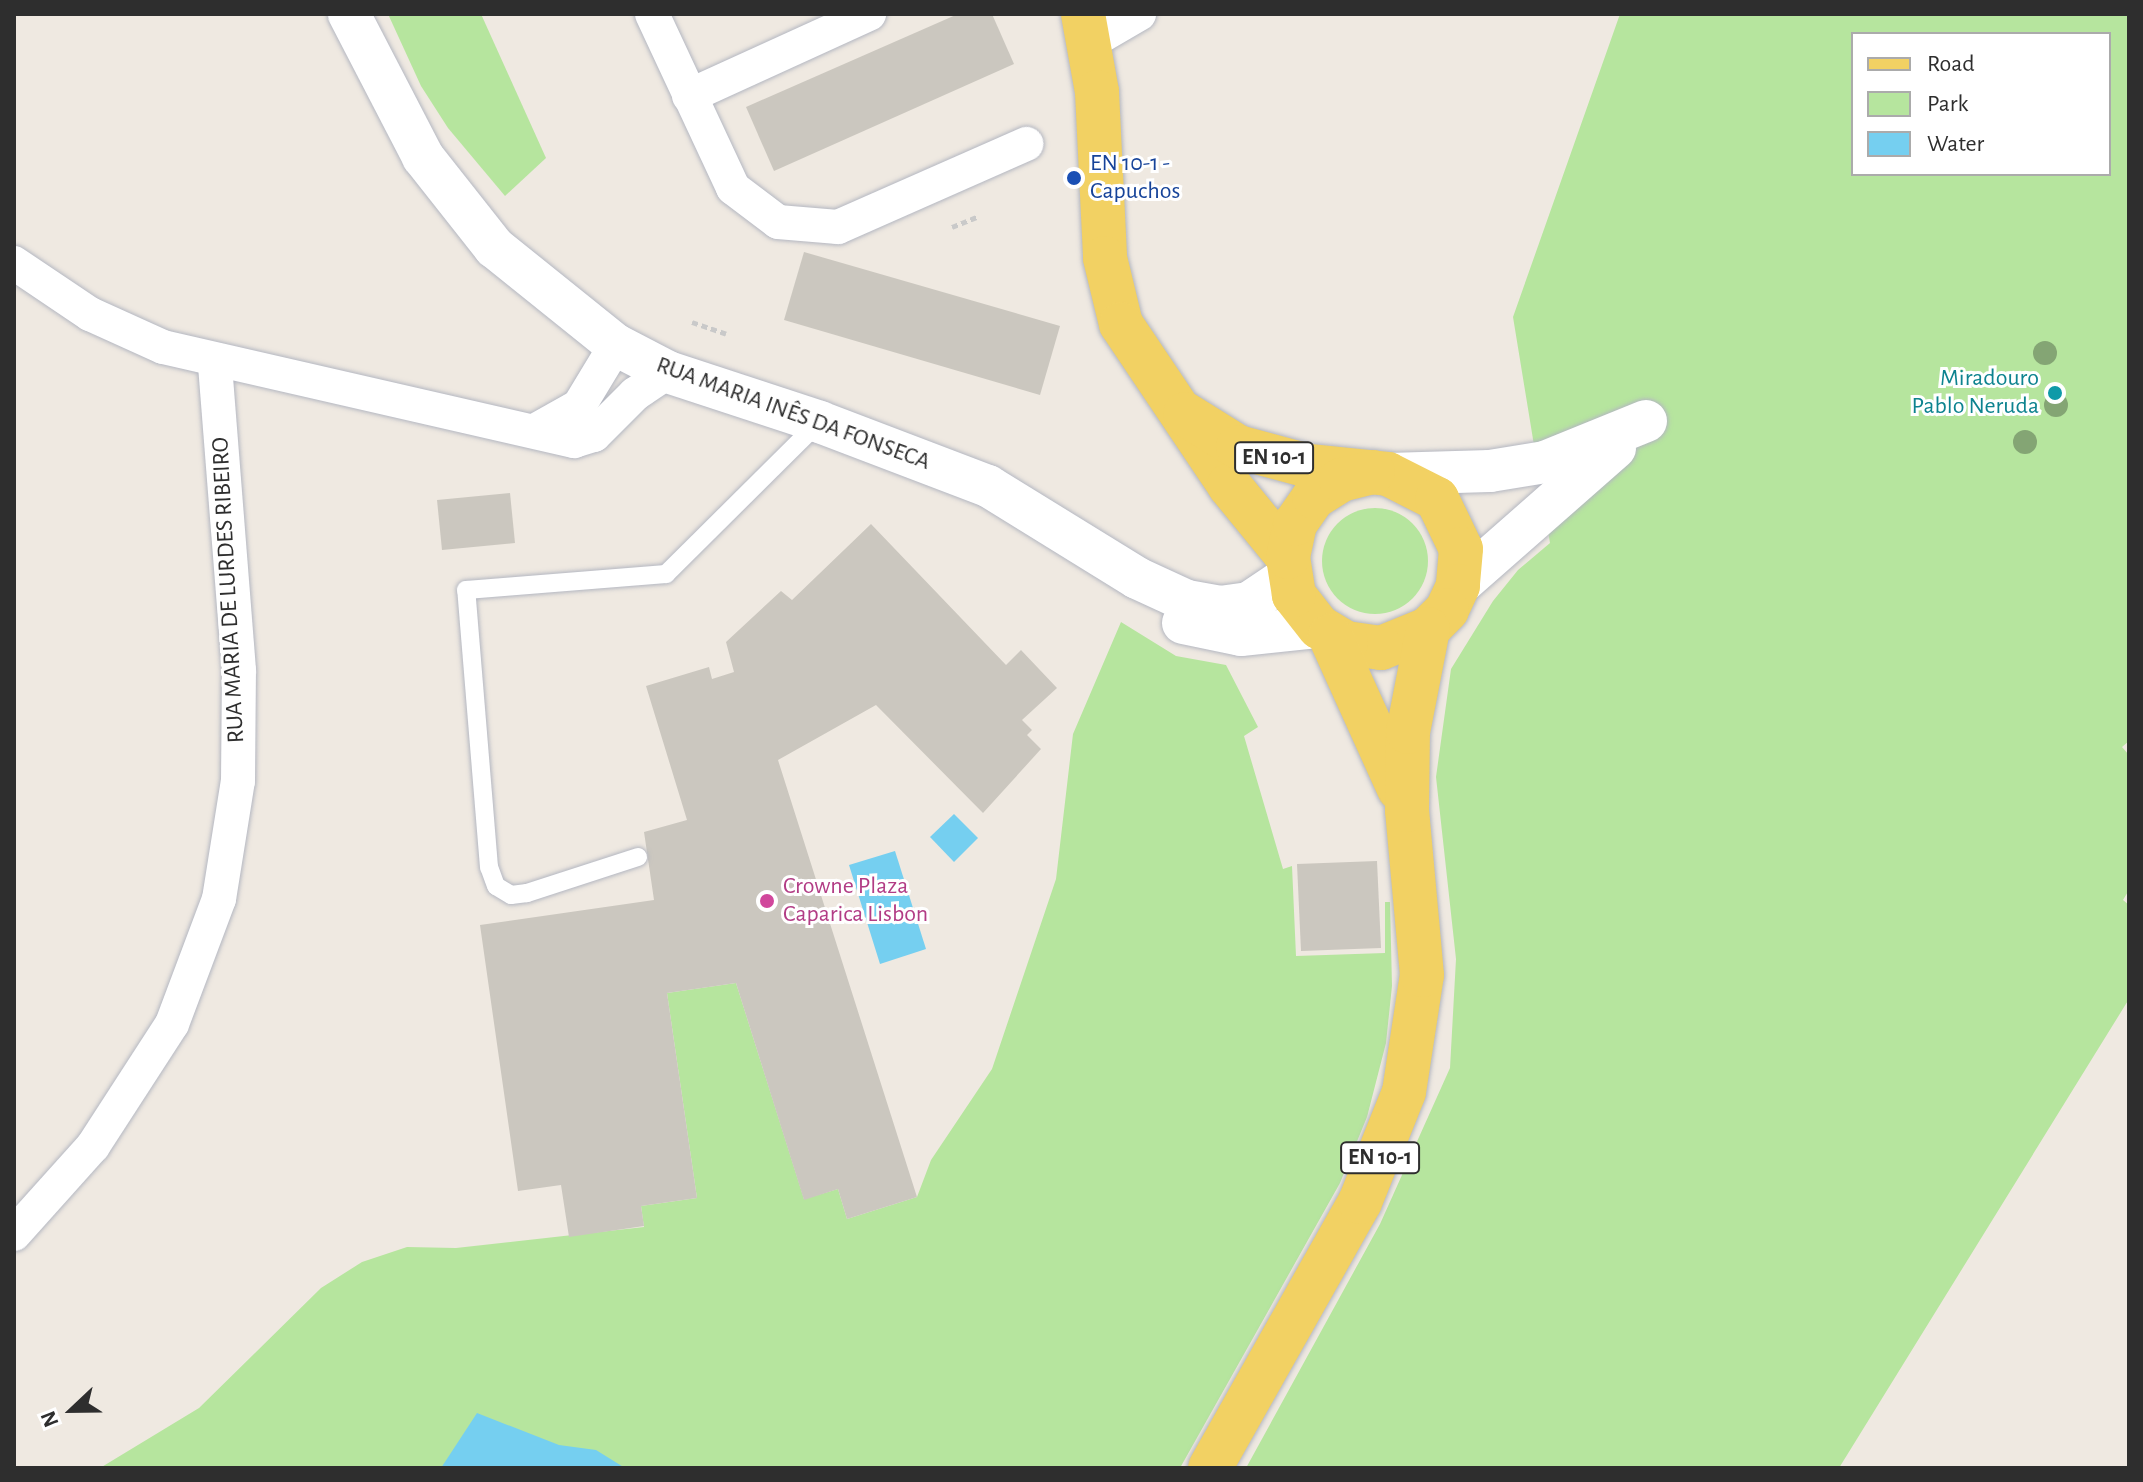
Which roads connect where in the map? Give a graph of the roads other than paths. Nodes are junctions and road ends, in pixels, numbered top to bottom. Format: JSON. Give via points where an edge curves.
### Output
{"nodes":[{"id":1,"x":349,"y":14,"type":"edge"},
{"id":2,"x":652,"y":14,"type":"edge"},
{"id":3,"x":869,"y":14,"type":"edge"},
{"id":4,"x":1139,"y":14,"type":"edge"},
{"id":5,"x":1086,"y":29,"type":"edge"},
{"id":6,"x":689,"y":96,"type":"junction"},
{"id":7,"x":1026,"y":144,"type":"dead end"},
{"id":8,"x":14,"y":263,"type":"edge"},
{"id":9,"x":616,"y":345,"type":"junction"},
{"id":10,"x":215,"y":362,"type":"junction"},
{"id":11,"x":668,"y":372,"type":"junction"},
{"id":12,"x":1185,"y":414,"type":"junction"},
{"id":13,"x":820,"y":422,"type":"junction"},
{"id":14,"x":538,"y":429,"type":"junction"},
{"id":15,"x":1381,"y":473,"type":"junction"},
{"id":16,"x":1288,"y":566,"type":"junction"},
{"id":17,"x":1137,"y":578,"type":"junction"},
{"id":18,"x":1458,"y":586,"type":"junction"},
{"id":19,"x":1428,"y":629,"type":"junction"},
{"id":20,"x":1324,"y":632,"type":"junction"},
{"id":21,"x":1407,"y":810,"type":"junction"},
{"id":22,"x":638,"y":857,"type":"dead end"},
{"id":23,"x":14,"y":1234,"type":"edge"},
{"id":24,"x":1210,"y":1468,"type":"edge"}],
"edges":[{"from":1,"to":9,"type":"street","name":"RUA MARIA INÊS DA FONSECA","via":[[423,157],[494,247]]},
{"from":2,"to":6,"type":"street"},
{"from":3,"to":6,"type":"street"},
{"from":4,"to":5,"type":"street"},
{"from":5,"to":12,"type":"main road","number":"EN 10-1","via":[[1110,293],[1135,348]]},
{"from":6,"to":7,"type":"street","via":[[733,188],[778,222],[812,229],[838,227]]},
{"from":8,"to":10,"type":"street","via":[[49,290],[127,334]]},
{"from":9,"to":11,"type":"street","name":"RUA MARIA INÊS DA FONSECA"},
{"from":9,"to":14,"type":"street","via":[[579,406]]},
{"from":10,"to":14,"type":"street"},
{"from":10,"to":23,"type":"street","name":"RUA MARIA DE LURDES RIBEIRO","via":[[239,670],[238,781],[219,899],[172,1024],[93,1146]]},
{"from":11,"to":13,"type":"street","name":"RUA MARIA INÊS DA FONSECA"},
{"from":11,"to":14,"type":"street","via":[[635,394],[594,435],[574,441]]},
{"from":12,"to":15,"type":"main road","number":"EN 10-1","via":[[1217,438],[1272,458]]},
{"from":12,"to":16,"type":"main road","number":"EN 10-1"},
{"from":13,"to":17,"type":"street","name":"RUA MARIA INÊS DA FONSECA","via":[[988,486]]},
{"from":13,"to":22,"type":"lane","via":[[666,574],[466,590],[489,867],[496,886],[511,895],[527,893]]},
{"from":15,"to":16,"type":"main road","number":"EN 10-1","via":[[1341,480],[1314,497],[1295,524]]},
{"from":15,"to":18,"type":"main road","number":"EN 10-1","via":[[1423,487],[1448,514],[1461,549]]},
{"from":15,"to":18,"type":"street","via":[[1490,471],[1545,462],[1646,421]]},
{"from":16,"to":17,"type":"street","name":"RUA MARIA INÊS DA FONSECA","via":[[1249,603],[1220,607],[1187,601]]},
{"from":16,"to":20,"type":"main road","number":"EN 10-1","via":[[1299,604]]},
{"from":17,"to":20,"type":"street","name":"RUA MARIA INÊS DA FONSECA","via":[[1168,612],[1198,629],[1241,635]]},
{"from":18,"to":19,"type":"main road","number":"EN 10-1","via":[[1447,610]]},
{"from":19,"to":20,"type":"main road","number":"EN 10-1","via":[[1381,648]]},
{"from":19,"to":21,"type":"main road","number":"EN 10-1","via":[[1408,732]]},
{"from":20,"to":21,"type":"main road","number":"EN 10-1","via":[[1356,684]]},
{"from":21,"to":24,"type":"main road","number":"EN 10-1","via":[[1422,975],[1404,1092],[1360,1202]]}]}
